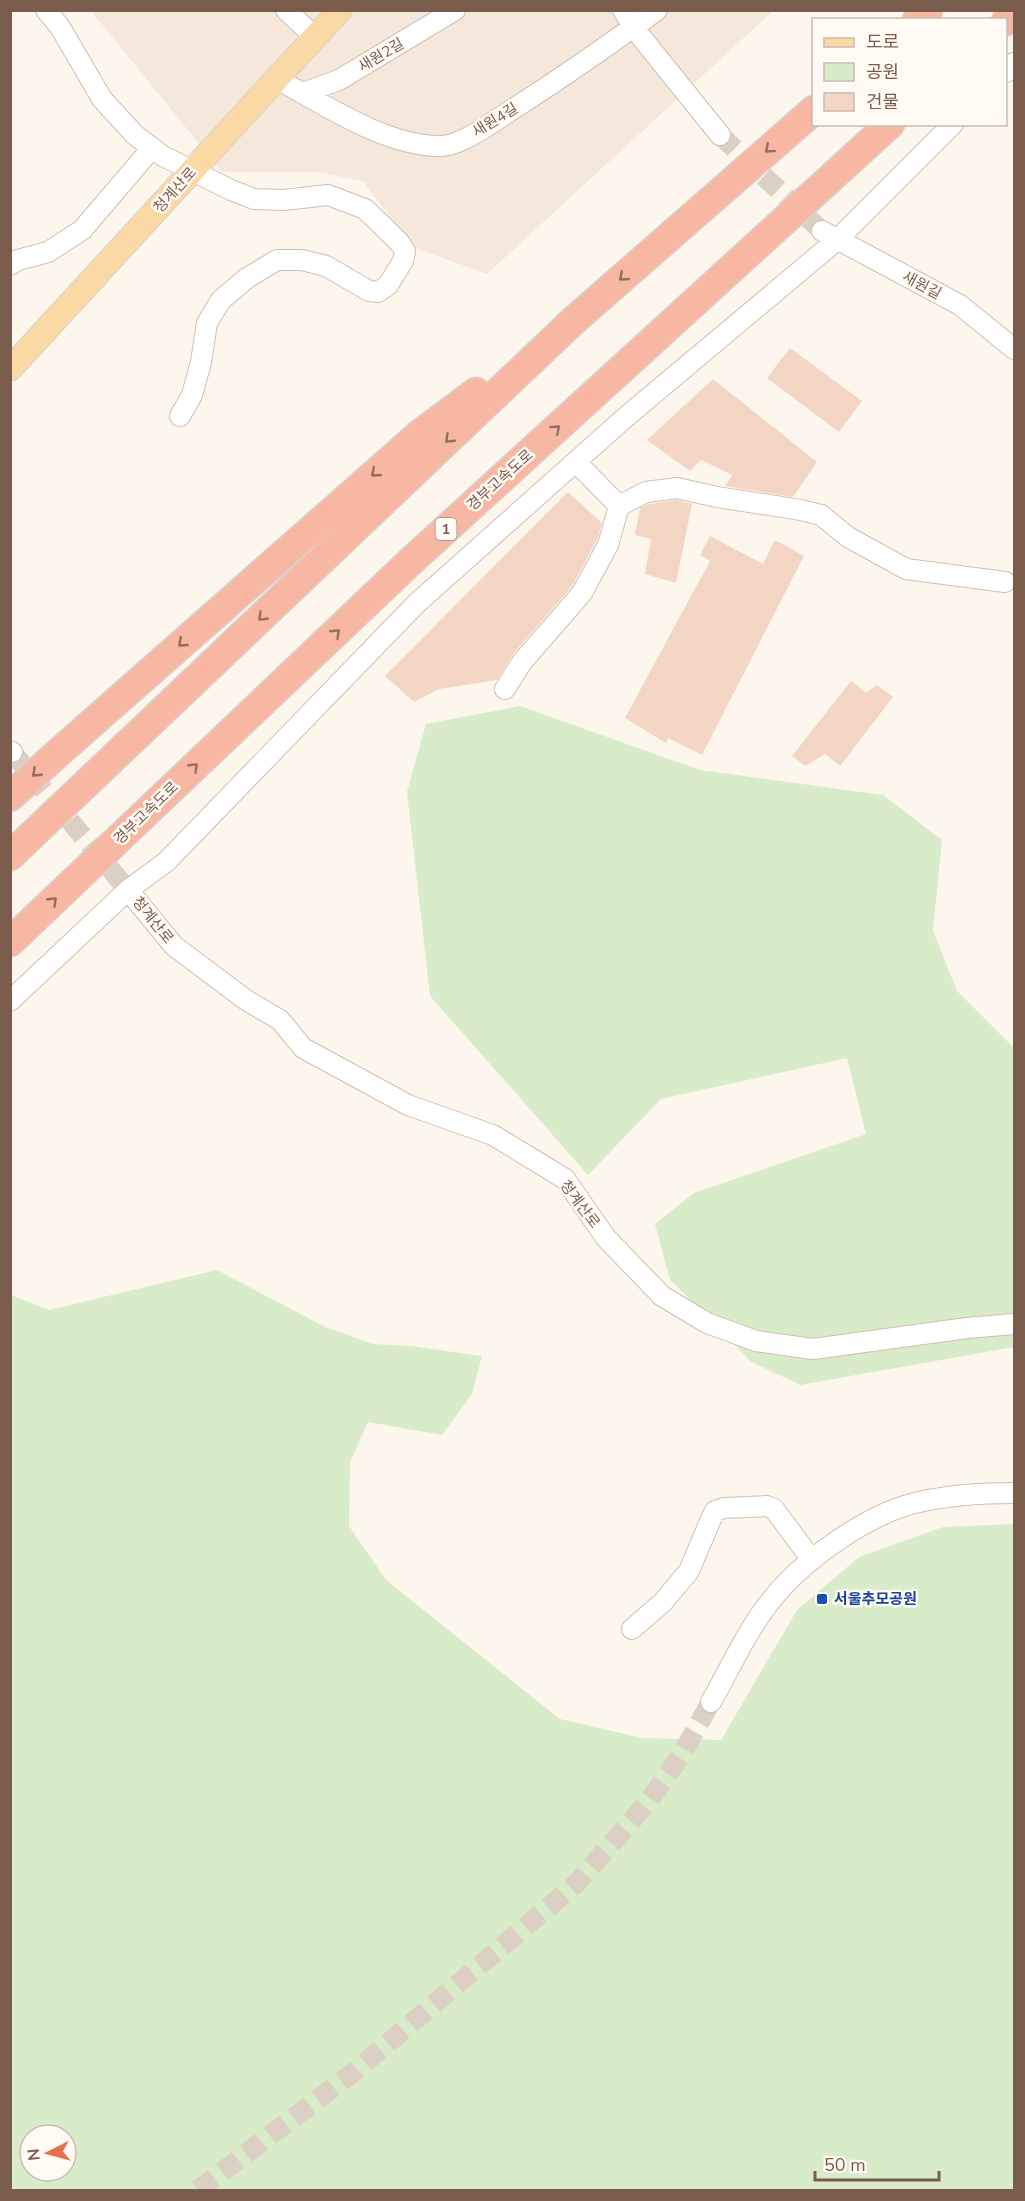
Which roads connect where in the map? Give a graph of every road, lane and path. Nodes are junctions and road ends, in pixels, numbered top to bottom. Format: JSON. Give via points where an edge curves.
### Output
{"nodes":[{"id":1,"x":46,"y":10,"type":"edge"},
{"id":2,"x":286,"y":10,"type":"edge"},
{"id":3,"x":340,"y":10,"type":"edge"},
{"id":4,"x":455,"y":10,"type":"edge"},
{"id":5,"x":657,"y":10,"type":"edge"},
{"id":6,"x":628,"y":19,"type":"edge"},
{"id":7,"x":315,"y":37,"type":"junction"},
{"id":8,"x":277,"y":79,"type":"junction"},
{"id":9,"x":303,"y":93,"type":"junction"},
{"id":10,"x":812,"y":111,"type":"edge"},
{"id":11,"x":888,"y":126,"type":"edge"},
{"id":12,"x":951,"y":126,"type":"edge"},
{"id":13,"x":720,"y":135,"type":"tunnel mouth"},
{"id":14,"x":152,"y":148,"type":"junction"},
{"id":15,"x":193,"y":171,"type":"junction"},
{"id":16,"x":830,"y":235,"type":"junction"},
{"id":17,"x":10,"y":265,"type":"edge"},
{"id":18,"x":572,"y":322,"type":"junction"},
{"id":19,"x":1014,"y":349,"type":"edge"},
{"id":20,"x":10,"y":369,"type":"edge"},
{"id":21,"x":180,"y":416,"type":"dead end"},
{"id":22,"x":576,"y":462,"type":"junction"},
{"id":23,"x":619,"y":506,"type":"junction"},
{"id":24,"x":1005,"y":582,"type":"dead end"},
{"id":25,"x":505,"y":689,"type":"dead end"},
{"id":26,"x":12,"y":796,"type":"edge"},
{"id":27,"x":10,"y":856,"type":"edge"},
{"id":28,"x":128,"y":890,"type":"junction"},
{"id":29,"x":10,"y":942,"type":"edge"},
{"id":30,"x":10,"y":1001,"type":"edge"},
{"id":31,"x":1014,"y":1324,"type":"edge"},
{"id":32,"x":1014,"y":1493,"type":"edge"},
{"id":33,"x":812,"y":1560,"type":"junction"},
{"id":34,"x":632,"y":1629,"type":"dead end"},
{"id":35,"x":711,"y":1702,"type":"tunnel mouth"}],
"edges":[{"from":1,"to":14,"type":"street","via":[[102,99]]},
{"from":2,"to":7,"type":"street"},
{"from":3,"to":7,"type":"main road","name":"청계산로"},
{"from":4,"to":9,"type":"street","name":"새원2길","via":[[339,80]]},
{"from":5,"to":6,"type":"street","name":"새원4길"},
{"from":6,"to":9,"type":"street","name":"새원4길","via":[[553,84],[470,137],[442,146],[411,142],[362,126]]},
{"from":6,"to":13,"type":"street"},
{"from":7,"to":8,"type":"main road","name":"청계산로"},
{"from":8,"to":9,"type":"street","name":"새원4길"},
{"from":8,"to":15,"type":"main road","name":"청계산로"},
{"from":10,"to":18,"type":"highway","one_way":true},
{"from":29,"to":11,"type":"highway","name":"경부고속도로","number":"1","one_way":true,"via":[[410,562]]},
{"from":12,"to":16,"type":"street"},
{"from":14,"to":15,"type":"street"},
{"from":14,"to":17,"type":"street","via":[[82,230],[48,252]]},
{"from":15,"to":20,"type":"main road","name":"청계산로"},
{"from":15,"to":21,"type":"street","via":[[254,199],[328,195],[365,209],[405,251],[388,285],[378,292],[302,260],[277,260],[247,278],[221,300],[207,323],[192,395]]},
{"from":16,"to":19,"type":"street","name":"새원길","via":[[960,305]]},
{"from":16,"to":22,"type":"street"},
{"from":18,"to":26,"type":"highway","one_way":true,"via":[[420,434]]},
{"from":18,"to":27,"type":"highway","one_way":true},
{"from":22,"to":23,"type":"street"},
{"from":22,"to":28,"type":"street","via":[[417,603],[166,862]]},
{"from":23,"to":24,"type":"street","via":[[646,492],[677,488],[801,510],[821,516],[848,537],[906,569]]},
{"from":23,"to":25,"type":"street","via":[[608,545],[582,593],[522,662]]},
{"from":28,"to":30,"type":"street"},
{"from":28,"to":31,"type":"street","name":"청계산로","via":[[174,946],[246,1000],[280,1020],[303,1048],[408,1105],[493,1135],[565,1179],[606,1238],[662,1296],[707,1323],[756,1341],[813,1349]]},
{"from":32,"to":33,"type":"street","via":[[917,1502],[846,1534]]},
{"from":33,"to":34,"type":"street","via":[[774,1509],[760,1505],[715,1511],[689,1571],[663,1602]]},
{"from":33,"to":35,"type":"street","via":[[768,1603]]}]}
